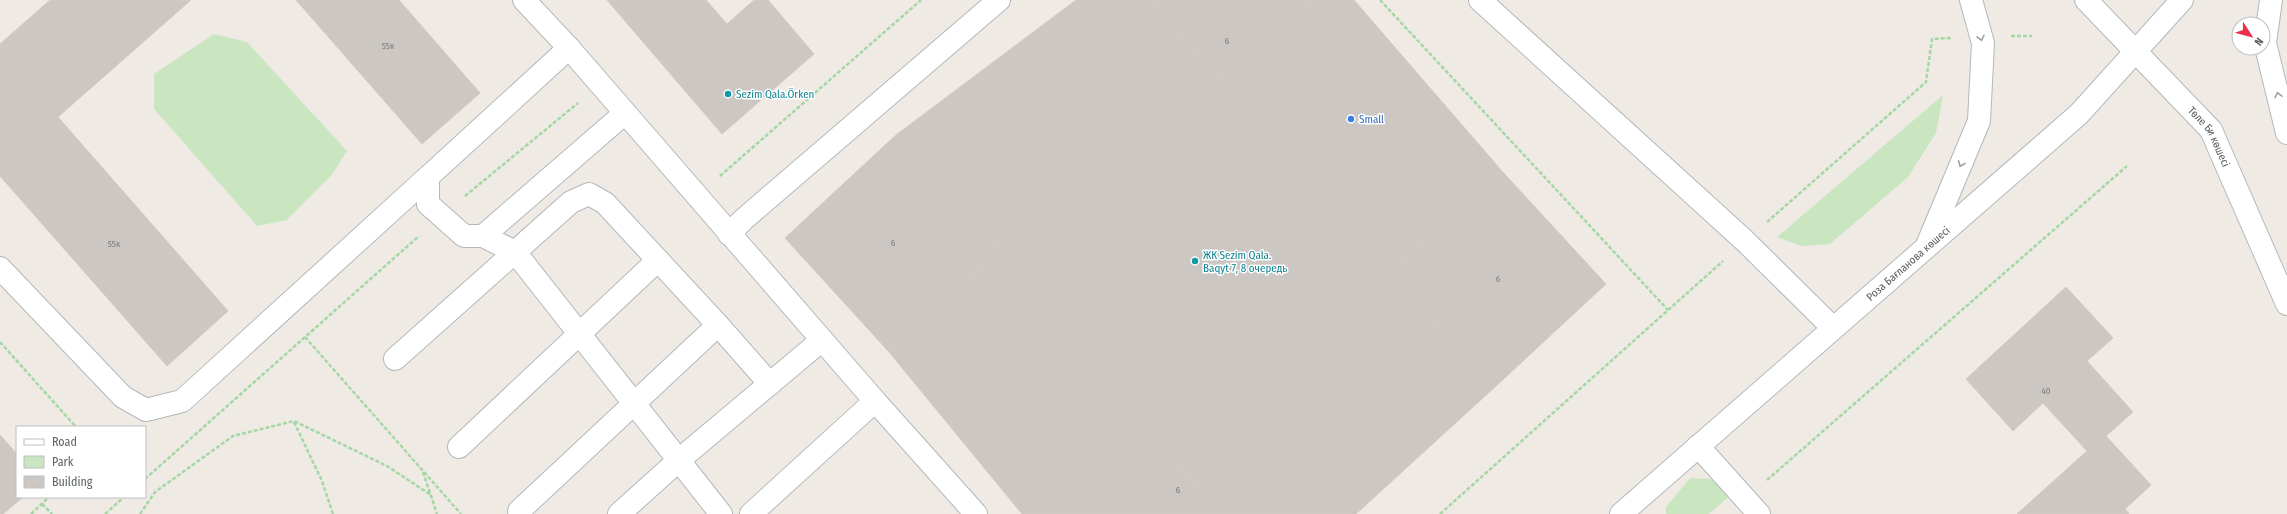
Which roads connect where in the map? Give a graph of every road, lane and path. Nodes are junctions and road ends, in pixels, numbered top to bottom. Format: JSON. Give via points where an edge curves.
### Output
{"nodes":[{"id":1,"x":524,"y":0,"type":"edge"},
{"id":2,"x":921,"y":0,"type":"edge"},
{"id":3,"x":999,"y":0,"type":"edge"},
{"id":4,"x":1380,"y":0,"type":"edge"},
{"id":5,"x":1480,"y":0,"type":"edge"},
{"id":6,"x":1971,"y":0,"type":"edge"},
{"id":7,"x":2086,"y":0,"type":"edge"},
{"id":8,"x":2182,"y":0,"type":"edge"},
{"id":9,"x":2271,"y":0,"type":"edge"},
{"id":10,"x":2009,"y":36,"type":"dead end"},
{"id":11,"x":2032,"y":36,"type":"dead end"},
{"id":12,"x":1954,"y":38,"type":"dead end"},
{"id":13,"x":569,"y":48,"type":"junction"},
{"id":14,"x":2134,"y":51,"type":"junction"},
{"id":15,"x":600,"y":84,"type":"junction"},
{"id":16,"x":625,"y":113,"type":"junction"},
{"id":17,"x":2287,"y":133,"type":"edge"},
{"id":18,"x":2127,"y":166,"type":"dead end"},
{"id":19,"x":428,"y":177,"type":"junction"},
{"id":20,"x":697,"y":197,"type":"junction"},
{"id":21,"x":442,"y":216,"type":"junction"},
{"id":22,"x":729,"y":234,"type":"junction"},
{"id":23,"x":483,"y":236,"type":"junction"},
{"id":24,"x":1745,"y":241,"type":"junction"},
{"id":25,"x":1926,"y":247,"type":"junction"},
{"id":26,"x":515,"y":252,"type":"junction"},
{"id":27,"x":658,"y":260,"type":"junction"},
{"id":28,"x":0,"y":268,"type":"edge"},
{"id":29,"x":2287,"y":268,"type":"edge"},
{"id":30,"x":2285,"y":300,"type":"edge"},
{"id":31,"x":1668,"y":310,"type":"junction"},
{"id":32,"x":718,"y":325,"type":"junction"},
{"id":33,"x":1833,"y":328,"type":"junction"},
{"id":34,"x":579,"y":333,"type":"junction"},
{"id":35,"x":305,"y":337,"type":"junction"},
{"id":36,"x":822,"y":340,"type":"junction"},
{"id":37,"x":0,"y":342,"type":"edge"},
{"id":38,"x":395,"y":359,"type":"dead end"},
{"id":39,"x":770,"y":384,"type":"junction"},
{"id":40,"x":875,"y":401,"type":"junction"},
{"id":41,"x":634,"y":403,"type":"junction"},
{"id":42,"x":294,"y":421,"type":"junction"},
{"id":43,"x":75,"y":426,"type":"edge"},
{"id":44,"x":1698,"y":446,"type":"junction"},
{"id":45,"x":459,"y":447,"type":"dead end"},
{"id":46,"x":679,"y":460,"type":"junction"},
{"id":47,"x":422,"y":470,"type":"junction"},
{"id":48,"x":146,"y":478,"type":"edge"},
{"id":49,"x":431,"y":495,"type":"junction"},
{"id":50,"x":48,"y":498,"type":"edge"},
{"id":51,"x":123,"y":498,"type":"edge"},
{"id":52,"x":42,"y":504,"type":"junction"},
{"id":53,"x":1752,"y":506,"type":"edge"},
{"id":54,"x":519,"y":511,"type":"dead end"},
{"id":55,"x":31,"y":514,"type":"edge"},
{"id":56,"x":52,"y":514,"type":"edge"},
{"id":57,"x":105,"y":514,"type":"edge"},
{"id":58,"x":140,"y":514,"type":"edge"},
{"id":59,"x":333,"y":514,"type":"edge"},
{"id":60,"x":437,"y":514,"type":"edge"},
{"id":61,"x":461,"y":514,"type":"edge"},
{"id":62,"x":619,"y":514,"type":"edge"},
{"id":63,"x":721,"y":514,"type":"edge"},
{"id":64,"x":751,"y":514,"type":"edge"},
{"id":65,"x":976,"y":514,"type":"edge"},
{"id":66,"x":1440,"y":514,"type":"edge"},
{"id":67,"x":1621,"y":514,"type":"edge"}],
"edges":[{"from":1,"to":13,"type":"street"},
{"from":2,"to":20,"type":"path"},
{"from":3,"to":22,"type":"street"},
{"from":4,"to":31,"type":"path"},
{"from":5,"to":24,"type":"street"},
{"from":6,"to":25,"type":"street","one_way":true,"via":[[1983,43],[1979,121]]},
{"from":7,"to":14,"type":"street","name":"Төле Би көшесі"},
{"from":8,"to":14,"type":"street","name":"Роза Бағланова көшесі"},
{"from":17,"to":9,"type":"street","one_way":true,"via":[[2265,43]]},
{"from":10,"to":11,"type":"path"},
{"from":12,"to":24,"type":"path","via":[[1932,39],[1926,82]]},
{"from":13,"to":15,"type":"street"},
{"from":13,"to":19,"type":"street"},
{"from":14,"to":25,"type":"street","name":"Роза Бағланова көшесі","via":[[2078,114]]},
{"from":14,"to":30,"type":"street","name":"Төле Би көшесі","via":[[2211,130]]},
{"from":15,"to":16,"type":"street"},
{"from":15,"to":21,"type":"path"},
{"from":16,"to":20,"type":"street"},
{"from":16,"to":23,"type":"street"},
{"from":18,"to":53,"type":"path"},
{"from":19,"to":21,"type":"street","via":[[428,204]]},
{"from":19,"to":28,"type":"street","via":[[182,401],[146,410],[123,396]]},
{"from":20,"to":22,"type":"street"},
{"from":21,"to":23,"type":"street","via":[[464,236]]},
{"from":21,"to":35,"type":"path"},
{"from":22,"to":36,"type":"street"},
{"from":23,"to":26,"type":"street"},
{"from":24,"to":31,"type":"path"},
{"from":24,"to":33,"type":"street"},
{"from":25,"to":33,"type":"street","name":"Роза Бағланова көшесі"},
{"from":26,"to":27,"type":"street","via":[[571,202],[589,194],[605,203]]},
{"from":26,"to":34,"type":"street"},
{"from":26,"to":38,"type":"street"},
{"from":27,"to":32,"type":"street"},
{"from":27,"to":34,"type":"street"},
{"from":29,"to":30,"type":"street"},
{"from":31,"to":66,"type":"path"},
{"from":32,"to":39,"type":"street"},
{"from":32,"to":41,"type":"street"},
{"from":33,"to":44,"type":"street","name":"Роза Бағланова көшесі"},
{"from":34,"to":41,"type":"street"},
{"from":34,"to":45,"type":"street"},
{"from":35,"to":47,"type":"path"},
{"from":35,"to":48,"type":"path"},
{"from":36,"to":39,"type":"street"},
{"from":36,"to":40,"type":"street"},
{"from":37,"to":43,"type":"path"},
{"from":39,"to":46,"type":"street"},
{"from":40,"to":64,"type":"street"},
{"from":40,"to":65,"type":"street"},
{"from":41,"to":46,"type":"street"},
{"from":41,"to":54,"type":"street"},
{"from":42,"to":49,"type":"path","via":[[387,466]]},
{"from":42,"to":58,"type":"path","via":[[233,436],[155,492]]},
{"from":42,"to":59,"type":"path","via":[[322,481]]},
{"from":44,"to":53,"type":"street"},
{"from":44,"to":67,"type":"street","name":"Роза Бағланова көшесі"},
{"from":46,"to":62,"type":"street"},
{"from":46,"to":63,"type":"street"},
{"from":47,"to":49,"type":"path"},
{"from":47,"to":61,"type":"path"},
{"from":49,"to":60,"type":"path"},
{"from":50,"to":52,"type":"path"},
{"from":51,"to":57,"type":"path"},
{"from":52,"to":55,"type":"path"},
{"from":52,"to":56,"type":"path"}]}
